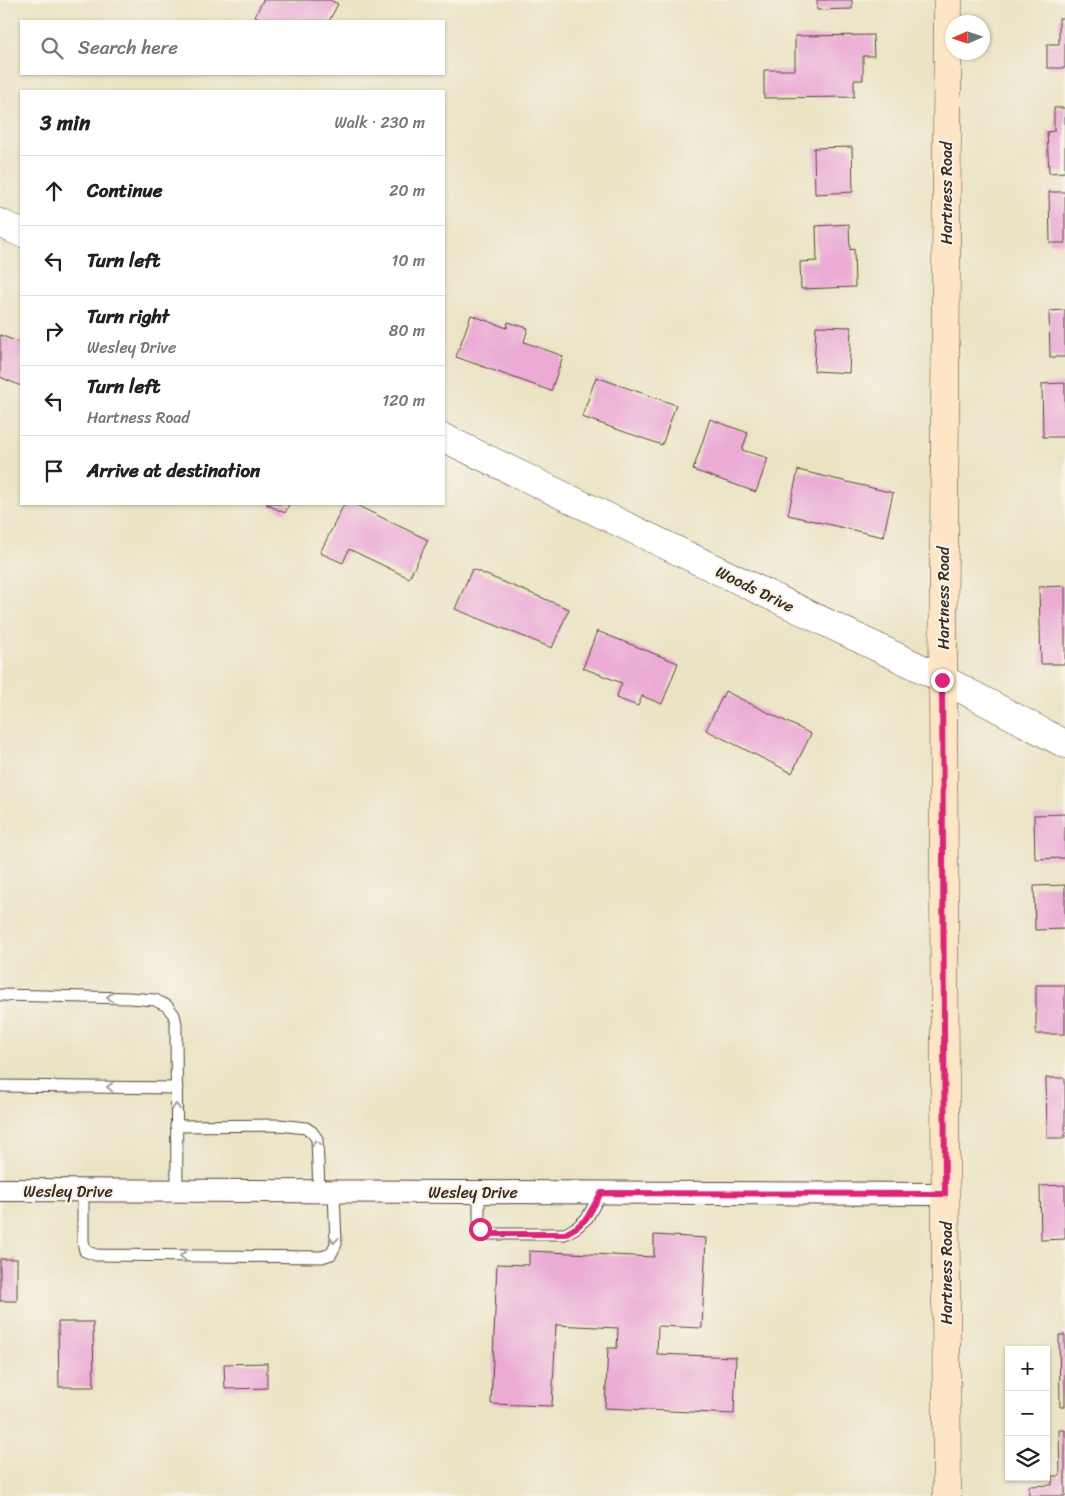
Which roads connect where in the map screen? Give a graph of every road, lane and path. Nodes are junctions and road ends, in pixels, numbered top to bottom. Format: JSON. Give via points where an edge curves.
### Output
{"nodes":[{"id":1,"x":948,"y":0,"type":"edge"},
{"id":2,"x":0,"y":223,"type":"edge"},
{"id":3,"x":20,"y":233,"type":"edge"},
{"id":4,"x":445,"y":438,"type":"edge"},
{"id":5,"x":942,"y":680,"type":"junction"},
{"id":6,"x":1065,"y":744,"type":"edge"},
{"id":7,"x":0,"y":995,"type":"edge"},
{"id":8,"x":0,"y":1086,"type":"edge"},
{"id":9,"x":176,"y":1088,"type":"junction"},
{"id":10,"x":176,"y":1126,"type":"junction"},
{"id":11,"x":0,"y":1190,"type":"edge"},
{"id":12,"x":83,"y":1191,"type":"junction"},
{"id":13,"x":177,"y":1191,"type":"junction"},
{"id":14,"x":326,"y":1192,"type":"junction"},
{"id":15,"x":479,"y":1192,"type":"junction"},
{"id":16,"x":601,"y":1193,"type":"junction"},
{"id":17,"x":945,"y":1194,"type":"junction"},
{"id":18,"x":947,"y":1496,"type":"edge"}],
"edges":[{"from":1,"to":5,"type":"main road","name":"Hartness Road"},
{"from":2,"to":3,"type":"street"},
{"from":4,"to":5,"type":"street","name":"Woods Drive"},
{"from":5,"to":6,"type":"street","name":"Woods Drive"},
{"from":5,"to":17,"type":"main road","name":"Hartness Road"},
{"from":9,"to":7,"type":"lane","one_way":true,"via":[[176,1024],[167,1006],[155,1000],[129,998]]},
{"from":9,"to":8,"type":"lane","one_way":true},
{"from":10,"to":9,"type":"lane","one_way":true},
{"from":10,"to":13,"type":"lane"},
{"from":14,"to":10,"type":"lane","one_way":true,"via":[[318,1139],[306,1128]]},
{"from":11,"to":12,"type":"street","name":"Wesley Drive"},
{"from":12,"to":13,"type":"street","name":"Wesley Drive"},
{"from":14,"to":12,"type":"lane","one_way":true,"via":[[336,1244],[331,1254],[322,1257],[96,1255],[85,1251]]},
{"from":13,"to":14,"type":"street","name":"Wesley Drive"},
{"from":14,"to":15,"type":"street","name":"Wesley Drive"},
{"from":15,"to":16,"type":"street","name":"Wesley Drive"},
{"from":15,"to":16,"type":"lane","via":[[480,1229],[487,1234],[565,1234],[587,1218]]},
{"from":16,"to":17,"type":"street","name":"Wesley Drive"},
{"from":17,"to":18,"type":"main road","name":"Hartness Road"}]}
